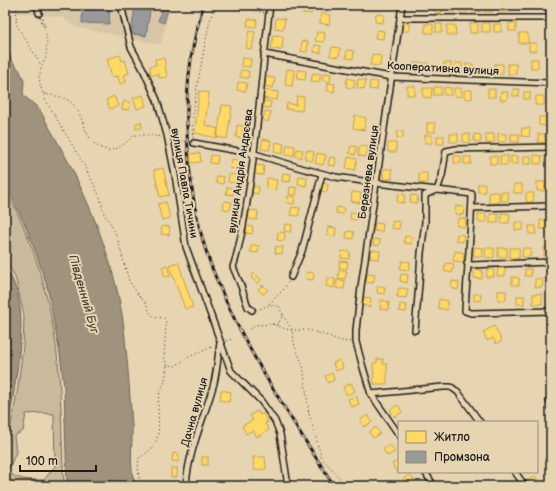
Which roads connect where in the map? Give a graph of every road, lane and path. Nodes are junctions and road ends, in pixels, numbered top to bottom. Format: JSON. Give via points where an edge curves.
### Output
{"nodes":[{"id":1,"x":17,"y":5,"type":"edge"},
{"id":2,"x":37,"y":5,"type":"edge"},
{"id":3,"x":121,"y":5,"type":"edge"},
{"id":4,"x":214,"y":5,"type":"edge"},
{"id":5,"x":236,"y":5,"type":"edge"},
{"id":6,"x":270,"y":5,"type":"edge"},
{"id":7,"x":402,"y":5,"type":"edge"},
{"id":8,"x":550,"y":5,"type":"edge"},
{"id":9,"x":269,"y":14,"type":"junction"},
{"id":10,"x":40,"y":15,"type":"junction"},
{"id":11,"x":400,"y":18,"type":"junction"},
{"id":12,"x":551,"y":18,"type":"edge"},
{"id":13,"x":44,"y":31,"type":"junction"},
{"id":14,"x":264,"y":54,"type":"junction"},
{"id":15,"x":42,"y":66,"type":"junction"},
{"id":16,"x":391,"y":76,"type":"junction"},
{"id":17,"x":551,"y":83,"type":"edge"},
{"id":18,"x":43,"y":94,"type":"junction"},
{"id":19,"x":168,"y":139,"type":"junction"},
{"id":20,"x":194,"y":143,"type":"junction"},
{"id":21,"x":551,"y":147,"type":"edge"},
{"id":22,"x":254,"y":154,"type":"junction"},
{"id":23,"x":322,"y":174,"type":"junction"},
{"id":24,"x":376,"y":183,"type":"junction"},
{"id":25,"x":437,"y":190,"type":"junction"},
{"id":26,"x":551,"y":206,"type":"edge"},
{"id":27,"x":472,"y":208,"type":"junction"},
{"id":28,"x":551,"y":262,"type":"edge"},
{"id":29,"x":468,"y":263,"type":"junction"},
{"id":30,"x":291,"y":277,"type":"joint"},
{"id":31,"x":269,"y":305,"type":"junction"},
{"id":32,"x":252,"y":310,"type":"joint"},
{"id":33,"x":551,"y":311,"type":"edge"},
{"id":34,"x":283,"y":315,"type":"junction"},
{"id":35,"x":272,"y":324,"type":"junction"},
{"id":36,"x":250,"y":329,"type":"dead end"},
{"id":37,"x":292,"y":330,"type":"junction"},
{"id":38,"x":414,"y":330,"type":"dead end"},
{"id":39,"x":356,"y":342,"type":"junction"},
{"id":40,"x":220,"y":343,"type":"junction"},
{"id":41,"x":167,"y":365,"type":"junction"},
{"id":42,"x":371,"y":394,"type":"junction"},
{"id":43,"x":479,"y":421,"type":"edge"},
{"id":44,"x":398,"y":434,"type":"edge"},
{"id":45,"x":426,"y":473,"type":"edge"},
{"id":46,"x":516,"y":473,"type":"edge"},
{"id":47,"x":141,"y":486,"type":"edge"},
{"id":48,"x":186,"y":486,"type":"edge"},
{"id":49,"x":288,"y":486,"type":"edge"},
{"id":50,"x":346,"y":486,"type":"edge"},
{"id":51,"x":434,"y":486,"type":"edge"},
{"id":52,"x":525,"y":486,"type":"edge"}],
"edges":[{"from":1,"to":15,"type":"path","via":[[16,24]]},
{"from":2,"to":10,"type":"street"},
{"from":3,"to":19,"type":"street","name":"вулиця Павла Тичини","via":[[131,47],[157,100]]},
{"from":4,"to":20,"type":"path","via":[[197,84],[192,125]]},
{"from":5,"to":9,"type":"path"},
{"from":6,"to":9,"type":"street","name":"вулиця Андрія Андрєєва"},
{"from":7,"to":11,"type":"street","name":"Березнева вулиця"},
{"from":8,"to":12,"type":"street"},
{"from":9,"to":14,"type":"street","name":"вулиця Андрія Андрєєва"},
{"from":10,"to":13,"type":"path"},
{"from":10,"to":13,"type":"path"},
{"from":11,"to":12,"type":"street"},
{"from":11,"to":16,"type":"street","name":"Березнева вулиця"},
{"from":13,"to":15,"type":"path","via":[[47,40],[46,57]]},
{"from":14,"to":16,"type":"street","name":"Кооперативна вулиця"},
{"from":14,"to":22,"type":"street","name":"вулиця Андрія Андрєєва"},
{"from":15,"to":18,"type":"path","via":[[39,76]]},
{"from":16,"to":17,"type":"street","name":"Кооперативна вулиця"},
{"from":16,"to":24,"type":"street","name":"Березнева вулиця"},
{"from":18,"to":19,"type":"path","via":[[68,100],[96,146],[107,150],[126,143],[134,136],[151,135]]},
{"from":18,"to":41,"type":"path","via":[[97,191],[104,214],[117,237],[129,281],[147,304],[148,311],[154,317],[164,318],[166,322],[164,357]]},
{"from":19,"to":20,"type":"path"},
{"from":19,"to":40,"type":"street","name":"вулиця Павла Тичини","via":[[186,247]]},
{"from":20,"to":22,"type":"street"},
{"from":21,"to":25,"type":"street","via":[[456,148],[446,151]]},
{"from":22,"to":23,"type":"street"},
{"from":22,"to":32,"type":"street","name":"вулиця Андрія Андрєєва","via":[[239,250],[233,267],[248,307]]},
{"from":23,"to":24,"type":"street"},
{"from":23,"to":30,"type":"street","via":[[302,251]]},
{"from":24,"to":25,"type":"street"},
{"from":24,"to":39,"type":"street","name":"Березнева вулиця"},
{"from":25,"to":27,"type":"street","via":[[472,194]]},
{"from":25,"to":38,"type":"street","via":[[425,195],[425,222]]},
{"from":26,"to":27,"type":"street"},
{"from":27,"to":29,"type":"street"},
{"from":28,"to":29,"type":"street","via":[[471,265]]},
{"from":29,"to":33,"type":"street","via":[[465,311]]},
{"from":30,"to":31,"type":"path"},
{"from":31,"to":32,"type":"path","via":[[258,311]]},
{"from":31,"to":34,"type":"path","via":[[279,306]]},
{"from":34,"to":35,"type":"path","via":[[278,324]]},
{"from":34,"to":37,"type":"path"},
{"from":35,"to":36,"type":"path","via":[[256,325]]},
{"from":35,"to":37,"type":"path"},
{"from":37,"to":39,"type":"path","via":[[309,330],[341,341]]},
{"from":37,"to":50,"type":"path","via":[[295,347],[303,365],[309,414],[322,459]]},
{"from":39,"to":42,"type":"street","name":"Березнева вулиця"},
{"from":40,"to":41,"type":"path","via":[[175,366]]},
{"from":40,"to":48,"type":"street","name":"Дачна вулиця","via":[[214,382],[196,437]]},
{"from":40,"to":49,"type":"street","name":"вулиця Павла Тичини","via":[[231,371],[261,401],[275,421],[280,434]]},
{"from":41,"to":47,"type":"path","via":[[159,394],[157,440],[147,454],[139,458]]},
{"from":42,"to":43,"type":"street","via":[[451,387],[458,392]]},
{"from":42,"to":44,"type":"street","name":"Березнева вулиця"},
{"from":45,"to":51,"type":"street"},
{"from":46,"to":52,"type":"street"}]}
